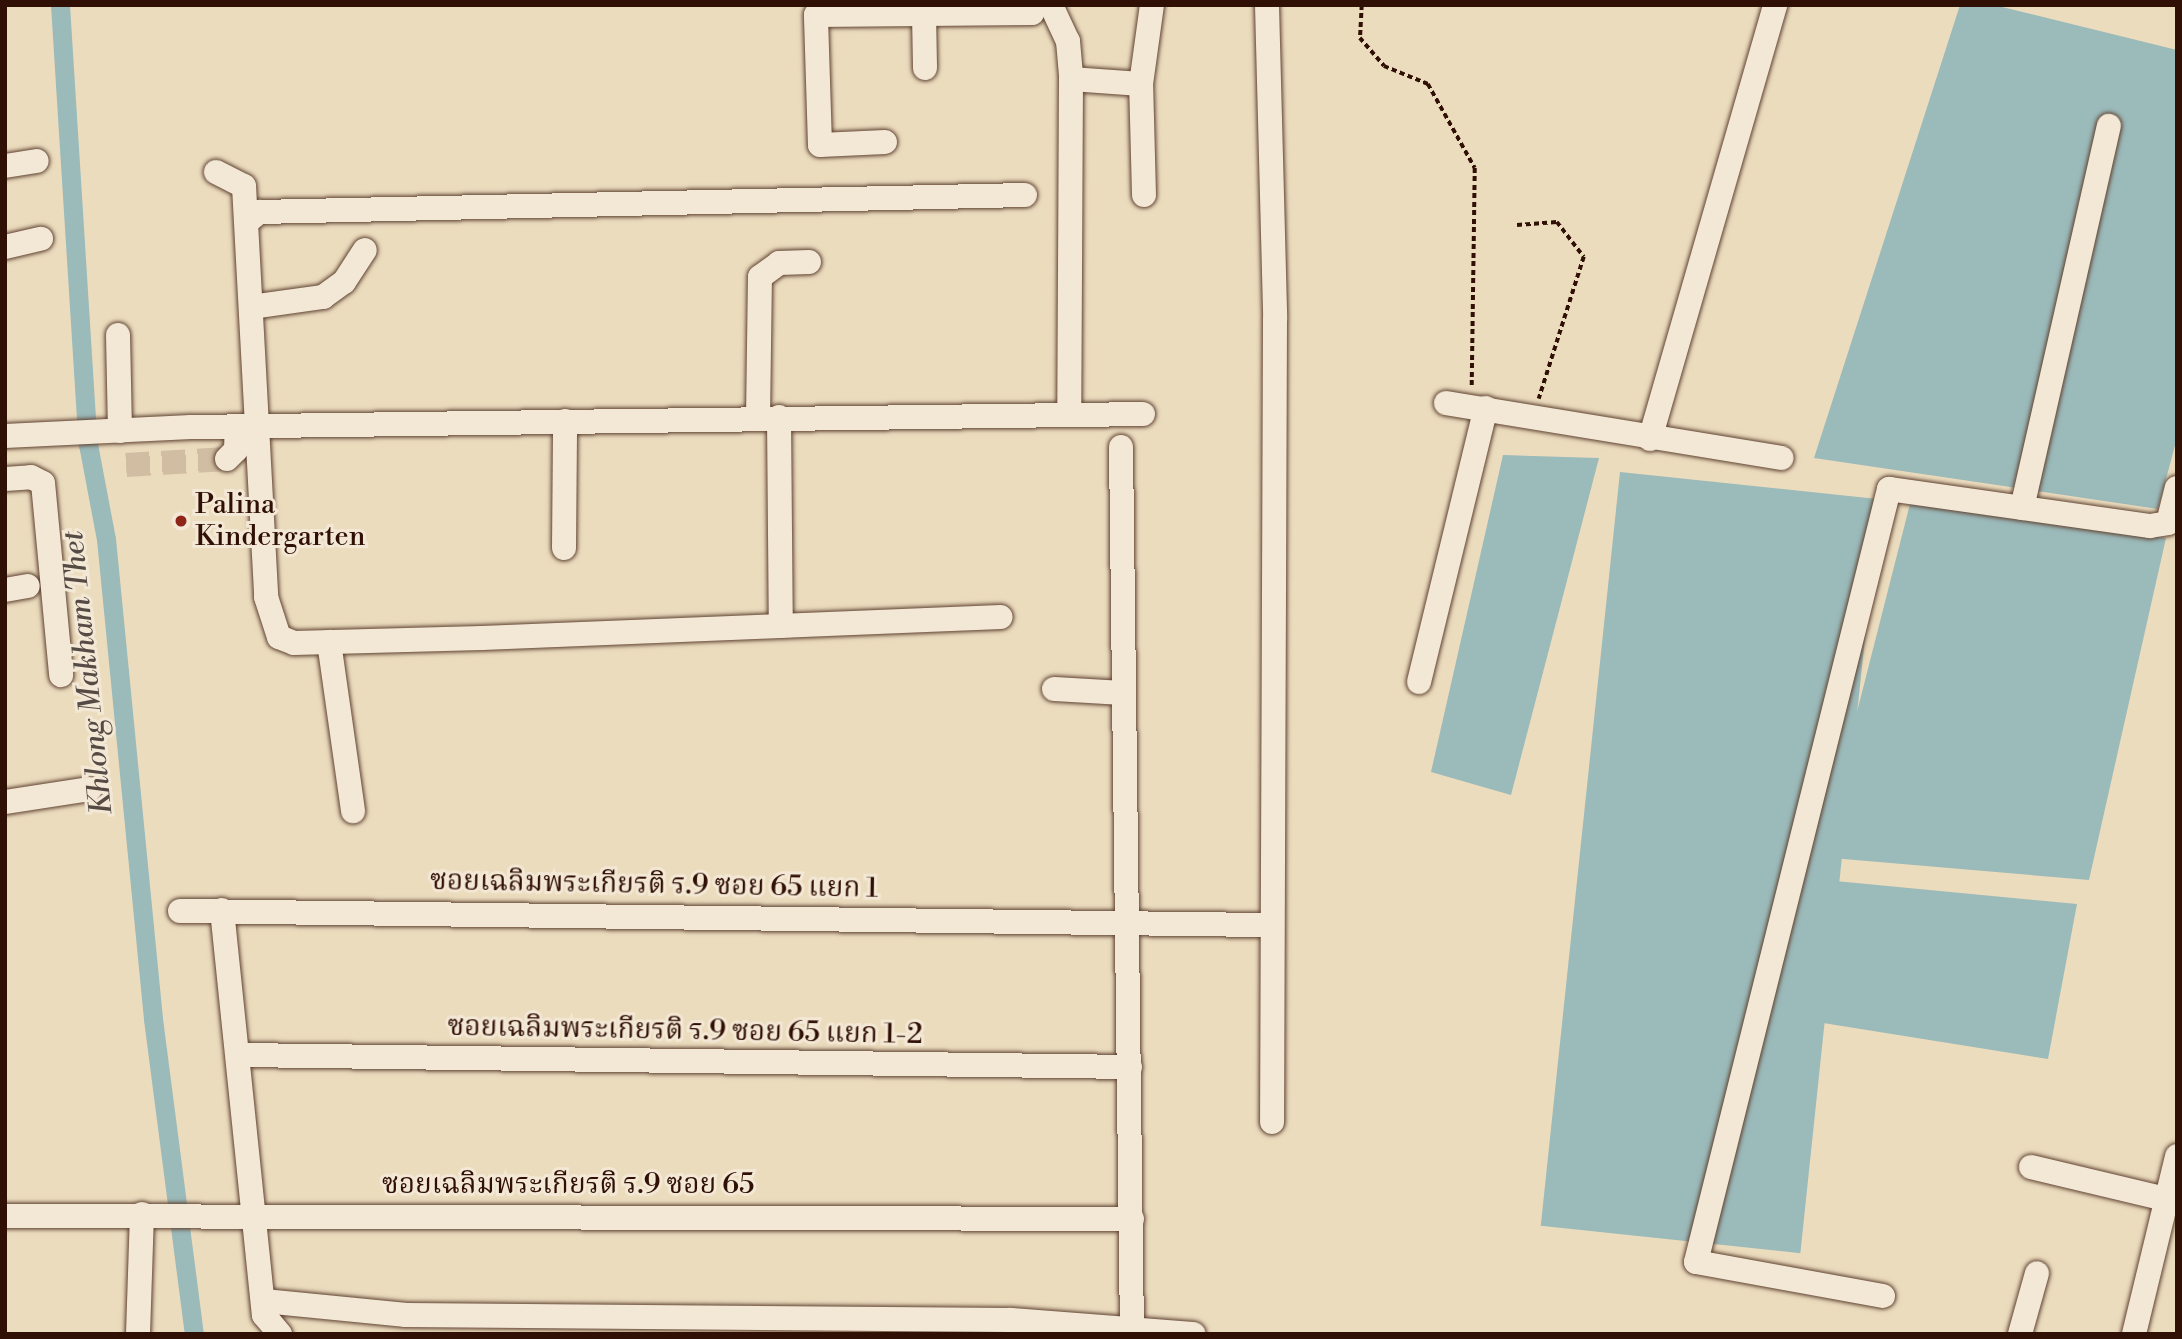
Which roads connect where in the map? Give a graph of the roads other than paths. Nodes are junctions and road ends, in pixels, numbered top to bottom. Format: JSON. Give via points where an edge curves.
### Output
{"nodes":[{"id":1,"x":1034,"y":5,"type":"edge"},
{"id":2,"x":1051,"y":5,"type":"edge"},
{"id":3,"x":1152,"y":5,"type":"edge"},
{"id":4,"x":1267,"y":5,"type":"edge"},
{"id":5,"x":1775,"y":5,"type":"edge"},
{"id":6,"x":924,"y":14,"type":"junction"},
{"id":7,"x":925,"y":68,"type":"dead end"},
{"id":8,"x":1071,"y":79,"type":"junction"},
{"id":9,"x":1141,"y":85,"type":"junction"},
{"id":10,"x":2109,"y":126,"type":"dead end"},
{"id":11,"x":885,"y":142,"type":"dead end"},
{"id":12,"x":37,"y":161,"type":"dead end"},
{"id":13,"x":5,"y":166,"type":"edge"},
{"id":14,"x":216,"y":172,"type":"dead end"},
{"id":15,"x":1025,"y":195,"type":"dead end"},
{"id":16,"x":1144,"y":195,"type":"dead end"},
{"id":17,"x":247,"y":222,"type":"junction"},
{"id":18,"x":41,"y":239,"type":"dead end"},
{"id":19,"x":5,"y":247,"type":"edge"},
{"id":20,"x":365,"y":250,"type":"dead end"},
{"id":21,"x":809,"y":262,"type":"dead end"},
{"id":22,"x":251,"y":307,"type":"junction"},
{"id":23,"x":118,"y":335,"type":"dead end"},
{"id":24,"x":1446,"y":403,"type":"dead end"},
{"id":25,"x":1479,"y":407,"type":"junction"},
{"id":26,"x":1143,"y":414,"type":"dead end"},
{"id":27,"x":1069,"y":415,"type":"junction"},
{"id":28,"x":768,"y":417,"type":"junction"},
{"id":29,"x":565,"y":421,"type":"junction"},
{"id":30,"x":248,"y":427,"type":"junction"},
{"id":31,"x":113,"y":431,"type":"junction"},
{"id":32,"x":5,"y":436,"type":"edge"},
{"id":33,"x":1650,"y":439,"type":"junction"},
{"id":34,"x":1121,"y":447,"type":"dead end"},
{"id":35,"x":1783,"y":458,"type":"dead end"},
{"id":36,"x":227,"y":459,"type":"dead end"},
{"id":37,"x":5,"y":479,"type":"edge"},
{"id":38,"x":2177,"y":488,"type":"edge"},
{"id":39,"x":2022,"y":508,"type":"junction"},
{"id":40,"x":564,"y":548,"type":"dead end"},
{"id":41,"x":1001,"y":617,"type":"dead end"},
{"id":42,"x":781,"y":626,"type":"junction"},
{"id":43,"x":329,"y":642,"type":"junction"},
{"id":44,"x":61,"y":675,"type":"dead end"},
{"id":45,"x":1419,"y":682,"type":"dead end"},
{"id":46,"x":1054,"y":689,"type":"dead end"},
{"id":47,"x":1125,"y":693,"type":"junction"},
{"id":48,"x":90,"y":789,"type":"dead end"},
{"id":49,"x":5,"y":802,"type":"edge"},
{"id":50,"x":353,"y":811,"type":"dead end"},
{"id":51,"x":222,"y":910,"type":"junction"},
{"id":52,"x":180,"y":911,"type":"dead end"},
{"id":53,"x":1128,"y":919,"type":"junction"},
{"id":54,"x":1270,"y":925,"type":"junction"},
{"id":55,"x":240,"y":1055,"type":"junction"},
{"id":56,"x":1130,"y":1067,"type":"junction"},
{"id":57,"x":1272,"y":1122,"type":"dead end"},
{"id":58,"x":2177,"y":1156,"type":"edge"},
{"id":59,"x":2031,"y":1167,"type":"dead end"},
{"id":60,"x":2165,"y":1199,"type":"junction"},
{"id":61,"x":5,"y":1216,"type":"edge"},
{"id":62,"x":254,"y":1216,"type":"junction"},
{"id":63,"x":153,"y":1217,"type":"junction"},
{"id":64,"x":1132,"y":1219,"type":"junction"},
{"id":65,"x":2037,"y":1273,"type":"dead end"},
{"id":66,"x":1883,"y":1296,"type":"dead end"},
{"id":67,"x":264,"y":1301,"type":"junction"},
{"id":68,"x":635,"y":1324,"type":"edge"},
{"id":69,"x":513,"y":1326,"type":"edge"},
{"id":70,"x":877,"y":1326,"type":"edge"},
{"id":71,"x":1011,"y":1327,"type":"edge"},
{"id":72,"x":1132,"y":1331,"type":"edge"},
{"id":73,"x":138,"y":1334,"type":"edge"},
{"id":74,"x":280,"y":1334,"type":"edge"},
{"id":75,"x":1193,"y":1334,"type":"edge"},
{"id":76,"x":2020,"y":1334,"type":"edge"},
{"id":77,"x":2134,"y":1334,"type":"edge"}],
"edges":[{"from":1,"to":6,"type":"street","via":[[1032,13]]},
{"from":2,"to":8,"type":"street","via":[[1068,41]]},
{"from":3,"to":9,"type":"street"},
{"from":4,"to":54,"type":"street","via":[[1275,319]]},
{"from":5,"to":33,"type":"street"},
{"from":6,"to":7,"type":"street"},
{"from":6,"to":11,"type":"street","via":[[816,15],[820,145]]},
{"from":8,"to":9,"type":"street"},
{"from":8,"to":27,"type":"street"},
{"from":9,"to":16,"type":"street"},
{"from":10,"to":39,"type":"street"},
{"from":12,"to":13,"type":"street"},
{"from":14,"to":17,"type":"street","via":[[244,186]]},
{"from":15,"to":17,"type":"street","via":[[259,212]]},
{"from":17,"to":22,"type":"street"},
{"from":18,"to":19,"type":"street"},
{"from":20,"to":22,"type":"street","via":[[344,282],[323,297]]},
{"from":21,"to":28,"type":"street","via":[[779,263],[760,277]]},
{"from":22,"to":30,"type":"street"},
{"from":23,"to":31,"type":"street"},
{"from":24,"to":25,"type":"street"},
{"from":25,"to":33,"type":"street"},
{"from":25,"to":45,"type":"street"},
{"from":26,"to":27,"type":"street"},
{"from":27,"to":28,"type":"street"},
{"from":28,"to":29,"type":"street"},
{"from":28,"to":42,"type":"street"},
{"from":29,"to":30,"type":"street"},
{"from":29,"to":40,"type":"street"},
{"from":30,"to":31,"type":"street"},
{"from":30,"to":36,"type":"street"},
{"from":30,"to":43,"type":"street","via":[[271,625],[294,643]]},
{"from":31,"to":32,"type":"street"},
{"from":33,"to":35,"type":"street"},
{"from":34,"to":47,"type":"street"},
{"from":37,"to":44,"type":"street","via":[[32,477],[43,483]]},
{"from":38,"to":39,"type":"street","via":[[2168,523],[2150,526]]},
{"from":39,"to":66,"type":"street","via":[[1889,489],[1696,1262]]},
{"from":41,"to":42,"type":"street"},
{"from":42,"to":43,"type":"street"},
{"from":43,"to":50,"type":"street"},
{"from":46,"to":47,"type":"street"},
{"from":47,"to":53,"type":"street"},
{"from":48,"to":49,"type":"street"},
{"from":51,"to":52,"type":"street","name":"ซอยเฉลิมพระเกียรติ ร.9 ซอย 65 แยก 1"},
{"from":51,"to":53,"type":"street","name":"ซอยเฉลิมพระเกียรติ ร.9 ซอย 65 แยก 1"},
{"from":51,"to":55,"type":"street"},
{"from":53,"to":54,"type":"street","name":"ซอยเฉลิมพระเกียรติ ร.9 ซอย 65 แยก 1"},
{"from":53,"to":56,"type":"street"},
{"from":54,"to":57,"type":"street"},
{"from":55,"to":56,"type":"street","name":"ซอยเฉลิมพระเกียรติ ร.9 ซอย 65 แยก 1-2"},
{"from":55,"to":62,"type":"street"},
{"from":56,"to":64,"type":"street"},
{"from":58,"to":60,"type":"street"},
{"from":59,"to":60,"type":"street"},
{"from":60,"to":77,"type":"street"},
{"from":61,"to":63,"type":"street","name":"ซอยเฉลิมพระเกียรติ ร.9 ซอย 65"},
{"from":62,"to":63,"type":"street","name":"ซอยเฉลิมพระเกียรติ ร.9 ซอย 65"},
{"from":62,"to":64,"type":"street","name":"ซอยเฉลิมพระเกียรติ ร.9 ซอย 65"},
{"from":62,"to":67,"type":"street"},
{"from":63,"to":73,"type":"street"},
{"from":64,"to":72,"type":"street"},
{"from":65,"to":76,"type":"street"},
{"from":67,"to":69,"type":"street"},
{"from":67,"to":74,"type":"street","via":[[267,1322]]},
{"from":68,"to":69,"type":"street"},
{"from":68,"to":70,"type":"street"},
{"from":70,"to":71,"type":"street"},
{"from":71,"to":72,"type":"street"},
{"from":72,"to":75,"type":"street"}]}
